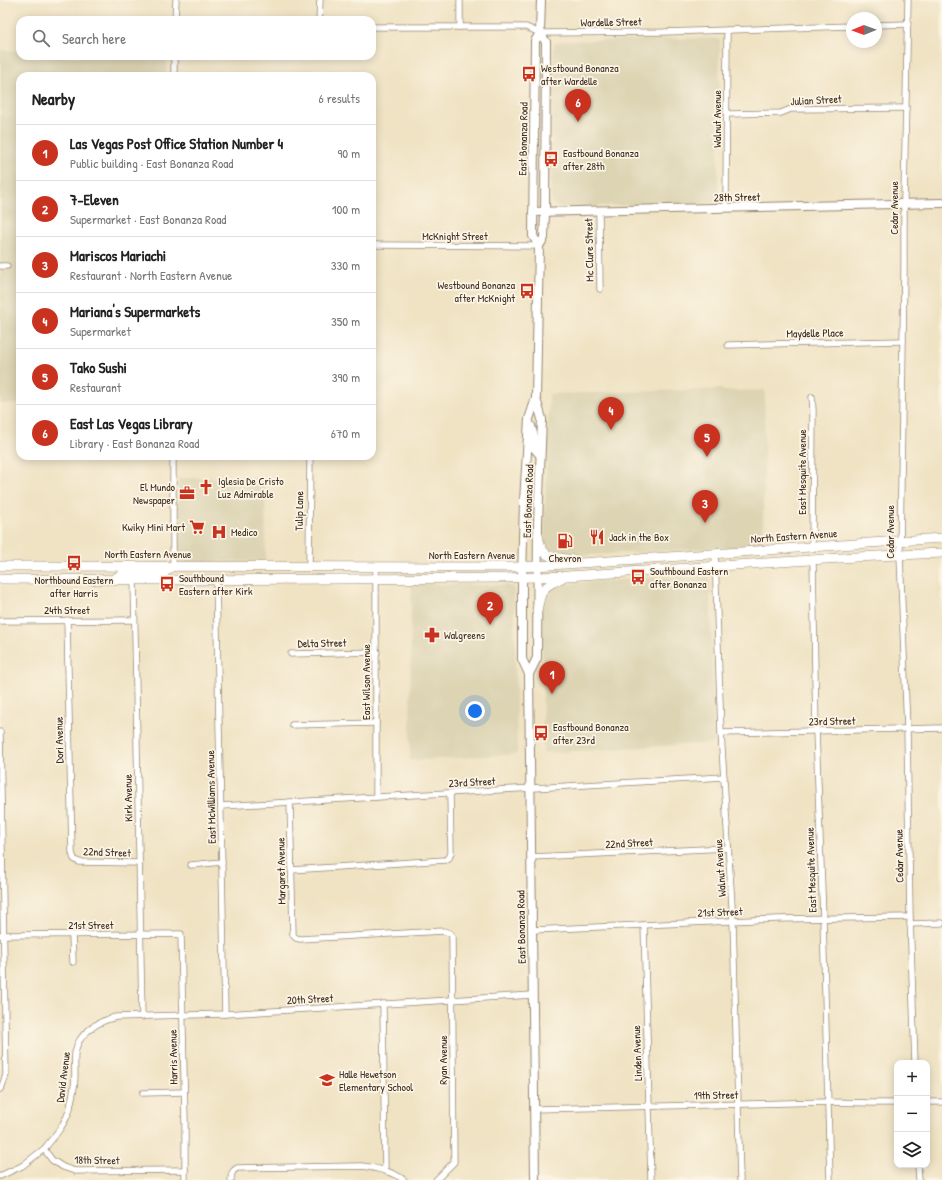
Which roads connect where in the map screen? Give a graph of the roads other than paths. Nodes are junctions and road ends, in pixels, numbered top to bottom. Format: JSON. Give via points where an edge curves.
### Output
{"nodes":[{"id":1,"x":176,"y":0,"type":"edge"},
{"id":2,"x":320,"y":0,"type":"edge"},
{"id":3,"x":460,"y":0,"type":"edge"},
{"id":4,"x":541,"y":0,"type":"edge"},
{"id":5,"x":908,"y":0,"type":"edge"},
{"id":6,"x":175,"y":16,"type":"edge"},
{"id":7,"x":320,"y":16,"type":"edge"},
{"id":8,"x":908,"y":24,"type":"junction"},
{"id":9,"x":882,"y":25,"type":"edge"},
{"id":10,"x":846,"y":26,"type":"edge"},
{"id":11,"x":376,"y":27,"type":"edge"},
{"id":12,"x":460,"y":27,"type":"junction"},
{"id":13,"x":727,"y":30,"type":"junction"},
{"id":14,"x":540,"y":33,"type":"junction"},
{"id":15,"x":174,"y":60,"type":"edge"},
{"id":16,"x":174,"y":72,"type":"edge"},
{"id":17,"x":906,"y":108,"type":"junction"},
{"id":18,"x":726,"y":114,"type":"junction"},
{"id":19,"x":942,"y":203,"type":"edge"},
{"id":20,"x":904,"y":204,"type":"junction"},
{"id":21,"x":726,"y":208,"type":"junction"},
{"id":22,"x":599,"y":211,"type":"junction"},
{"id":23,"x":533,"y":212,"type":"junction"},
{"id":24,"x":545,"y":212,"type":"junction"},
{"id":25,"x":376,"y":246,"type":"edge"},
{"id":26,"x":539,"y":246,"type":"junction"},
{"id":27,"x":0,"y":266,"type":"edge"},
{"id":28,"x":7,"y":266,"type":"dead end"},
{"id":29,"x":600,"y":289,"type":"dead end"},
{"id":30,"x":903,"y":342,"type":"junction"},
{"id":31,"x":728,"y":345,"type":"dead end"},
{"id":32,"x":812,"y":397,"type":"dead end"},
{"id":33,"x":536,"y":398,"type":"junction"},
{"id":34,"x":529,"y":420,"type":"junction"},
{"id":35,"x":540,"y":455,"type":"junction"},
{"id":36,"x":173,"y":460,"type":"edge"},
{"id":37,"x":310,"y":460,"type":"edge"},
{"id":38,"x":538,"y":535,"type":"junction"},
{"id":39,"x":942,"y":538,"type":"edge"},
{"id":40,"x":900,"y":541,"type":"junction"},
{"id":41,"x":812,"y":547,"type":"junction"},
{"id":42,"x":942,"y":553,"type":"edge"},
{"id":43,"x":715,"y":554,"type":"junction"},
{"id":44,"x":900,"y":555,"type":"junction"},
{"id":45,"x":681,"y":557,"type":"junction"},
{"id":46,"x":813,"y":560,"type":"junction"},
{"id":47,"x":588,"y":563,"type":"junction"},
{"id":48,"x":0,"y":566,"type":"edge"},
{"id":49,"x":173,"y":566,"type":"junction"},
{"id":50,"x":715,"y":566,"type":"junction"},
{"id":51,"x":272,"y":567,"type":"junction"},
{"id":52,"x":309,"y":567,"type":"junction"},
{"id":53,"x":376,"y":567,"type":"junction"},
{"id":54,"x":522,"y":567,"type":"junction"},
{"id":55,"x":537,"y":567,"type":"junction"},
{"id":56,"x":647,"y":571,"type":"junction"},
{"id":57,"x":567,"y":576,"type":"junction"},
{"id":58,"x":537,"y":577,"type":"junction"},
{"id":59,"x":376,"y":578,"type":"junction"},
{"id":60,"x":522,"y":578,"type":"junction"},
{"id":61,"x":0,"y":579,"type":"edge"},
{"id":62,"x":114,"y":579,"type":"junction"},
{"id":63,"x":216,"y":579,"type":"junction"},
{"id":64,"x":134,"y":580,"type":"junction"},
{"id":65,"x":537,"y":611,"type":"junction"},
{"id":66,"x":67,"y":620,"type":"junction"},
{"id":67,"x":134,"y":620,"type":"junction"},
{"id":68,"x":0,"y":621,"type":"edge"},
{"id":69,"x":377,"y":652,"type":"junction"},
{"id":70,"x":291,"y":654,"type":"dead end"},
{"id":71,"x":529,"y":674,"type":"junction"},
{"id":72,"x":376,"y":723,"type":"junction"},
{"id":73,"x":292,"y":725,"type":"dead end"},
{"id":74,"x":942,"y":728,"type":"edge"},
{"id":75,"x":907,"y":729,"type":"junction"},
{"id":76,"x":816,"y":731,"type":"junction"},
{"id":77,"x":0,"y":732,"type":"edge"},
{"id":78,"x":721,"y":733,"type":"junction"},
{"id":79,"x":724,"y":777,"type":"junction"},
{"id":80,"x":530,"y":788,"type":"junction"},
{"id":81,"x":450,"y":793,"type":"junction"},
{"id":82,"x":376,"y":797,"type":"junction"},
{"id":83,"x":290,"y":802,"type":"junction"},
{"id":84,"x":221,"y":806,"type":"junction"},
{"id":85,"x":728,"y":848,"type":"junction"},
{"id":86,"x":531,"y":857,"type":"junction"},
{"id":87,"x":74,"y":859,"type":"joint"},
{"id":88,"x":222,"y":862,"type":"junction"},
{"id":89,"x":139,"y":863,"type":"junction"},
{"id":90,"x":191,"y":865,"type":"dead end"},
{"id":91,"x":291,"y":870,"type":"junction"},
{"id":92,"x":910,"y":916,"type":"junction"},
{"id":93,"x":823,"y":918,"type":"junction"},
{"id":94,"x":733,"y":921,"type":"junction"},
{"id":95,"x":942,"y":923,"type":"edge"},
{"id":96,"x":910,"y":924,"type":"junction"},
{"id":97,"x":644,"y":925,"type":"junction"},
{"id":98,"x":532,"y":930,"type":"junction"},
{"id":99,"x":450,"y":933,"type":"joint"},
{"id":100,"x":140,"y":934,"type":"junction"},
{"id":101,"x":181,"y":934,"type":"joint"},
{"id":102,"x":2,"y":935,"type":"edge"},
{"id":103,"x":72,"y":935,"type":"junction"},
{"id":104,"x":73,"y":962,"type":"dead end"},
{"id":105,"x":533,"y":995,"type":"junction"},
{"id":106,"x":453,"y":1000,"type":"junction"},
{"id":107,"x":383,"y":1004,"type":"junction"},
{"id":108,"x":225,"y":1014,"type":"junction"},
{"id":109,"x":183,"y":1016,"type":"junction"},
{"id":110,"x":142,"y":1017,"type":"junction"},
{"id":111,"x":90,"y":1028,"type":"joint"},
{"id":112,"x":915,"y":1060,"type":"edge"},
{"id":113,"x":0,"y":1089,"type":"edge"},
{"id":114,"x":184,"y":1092,"type":"junction"},
{"id":115,"x":143,"y":1093,"type":"dead end"},
{"id":116,"x":828,"y":1102,"type":"junction"},
{"id":117,"x":930,"y":1102,"type":"edge"},
{"id":118,"x":942,"y":1102,"type":"edge"},
{"id":119,"x":894,"y":1103,"type":"edge"},
{"id":120,"x":738,"y":1104,"type":"junction"},
{"id":121,"x":649,"y":1107,"type":"junction"},
{"id":122,"x":534,"y":1110,"type":"junction"},
{"id":123,"x":44,"y":1149,"type":"junction"},
{"id":124,"x":918,"y":1168,"type":"edge"},
{"id":125,"x":185,"y":1170,"type":"junction"},
{"id":126,"x":385,"y":1170,"type":"junction"},
{"id":127,"x":0,"y":1176,"type":"edge"},
{"id":128,"x":185,"y":1180,"type":"edge"},
{"id":129,"x":231,"y":1180,"type":"edge"},
{"id":130,"x":404,"y":1180,"type":"edge"},
{"id":131,"x":436,"y":1180,"type":"edge"},
{"id":132,"x":535,"y":1180,"type":"edge"},
{"id":133,"x":650,"y":1180,"type":"edge"},
{"id":134,"x":740,"y":1180,"type":"edge"},
{"id":135,"x":830,"y":1180,"type":"edge"},
{"id":136,"x":919,"y":1180,"type":"edge"}],
"edges":[{"from":1,"to":6,"type":"street"},
{"from":2,"to":7,"type":"street"},
{"from":3,"to":12,"type":"street"},
{"from":4,"to":14,"type":"main road","name":"East Bonanza Road"},
{"from":5,"to":8,"type":"street","name":"Cedar Avenue"},
{"from":8,"to":9,"type":"street"},
{"from":8,"to":17,"type":"street","name":"Cedar Avenue"},
{"from":10,"to":13,"type":"street","name":"Wardelle Street"},
{"from":11,"to":12,"type":"street","name":"Wardelle Street"},
{"from":12,"to":14,"type":"street","name":"Wardelle Street","via":[[526,27]]},
{"from":13,"to":14,"type":"street","name":"Wardelle Street"},
{"from":13,"to":18,"type":"street","name":"Walnut Avenue"},
{"from":14,"to":23,"type":"main road","name":"East Bonanza Road","via":[[535,41]]},
{"from":14,"to":24,"type":"main road","name":"East Bonanza Road","via":[[546,42]]},
{"from":15,"to":16,"type":"street"},
{"from":17,"to":18,"type":"street","name":"Julian Street","via":[[791,109],[781,113]]},
{"from":17,"to":20,"type":"street","name":"Cedar Avenue"},
{"from":18,"to":21,"type":"street","name":"Walnut Avenue"},
{"from":19,"to":20,"type":"main road","name":"28th Street"},
{"from":20,"to":21,"type":"main road","name":"28th Street"},
{"from":20,"to":30,"type":"street","name":"Cedar Avenue"},
{"from":21,"to":22,"type":"main road","name":"28th Street"},
{"from":22,"to":24,"type":"main road","name":"28th Street"},
{"from":22,"to":29,"type":"street","name":"Mc Clure Street"},
{"from":23,"to":24,"type":"main road","name":"28th Street"},
{"from":23,"to":26,"type":"main road","name":"East Bonanza Road","via":[[533,236]]},
{"from":24,"to":26,"type":"main road","name":"East Bonanza Road","via":[[544,238]]},
{"from":25,"to":26,"type":"street","name":"McKnight Street"},
{"from":26,"to":33,"type":"main road","name":"East Bonanza Road"},
{"from":27,"to":28,"type":"street"},
{"from":30,"to":31,"type":"street","name":"Maydelle Place"},
{"from":30,"to":40,"type":"street","name":"Cedar Avenue"},
{"from":32,"to":41,"type":"street","name":"East Mesquite Avenue"},
{"from":33,"to":34,"type":"main road","name":"East Bonanza Road"},
{"from":33,"to":35,"type":"main road","name":"East Bonanza Road","via":[[542,420]]},
{"from":34,"to":35,"type":"main road","via":[[535,441],[534,448]]},
{"from":34,"to":54,"type":"main road","name":"East Bonanza Road"},
{"from":35,"to":38,"type":"main road","name":"East Bonanza Road"},
{"from":36,"to":49,"type":"street"},
{"from":37,"to":52,"type":"street","name":"Tulip Lane"},
{"from":38,"to":47,"type":"main road","via":[[540,547],[548,556]]},
{"from":38,"to":55,"type":"main road","name":"East Bonanza Road"},
{"from":39,"to":40,"type":"main road","name":"North Eastern Avenue"},
{"from":40,"to":41,"type":"main road","name":"North Eastern Avenue"},
{"from":40,"to":44,"type":"street","name":"Cedar Avenue"},
{"from":41,"to":43,"type":"main road","name":"North Eastern Avenue"},
{"from":42,"to":44,"type":"main road","name":"North Eastern Avenue"},
{"from":43,"to":45,"type":"main road","name":"North Eastern Avenue"},
{"from":43,"to":50,"type":"street","name":"Walnut Avenue"},
{"from":44,"to":46,"type":"main road","name":"North Eastern Avenue"},
{"from":44,"to":75,"type":"street","name":"Cedar Avenue"},
{"from":45,"to":47,"type":"main road","name":"North Eastern Avenue"},
{"from":45,"to":56,"type":"main road","via":[[675,563],[651,565]]},
{"from":46,"to":50,"type":"main road","name":"North Eastern Avenue"},
{"from":46,"to":76,"type":"street","name":"East Mesquite Avenue"},
{"from":47,"to":55,"type":"main road","name":"North Eastern Avenue"},
{"from":48,"to":49,"type":"main road","name":"North Eastern Avenue"},
{"from":49,"to":51,"type":"main road","name":"North Eastern Avenue"},
{"from":49,"to":62,"type":"main road","via":[[165,572],[125,572]]},
{"from":50,"to":56,"type":"main road","name":"North Eastern Avenue"},
{"from":50,"to":78,"type":"street","name":"Walnut Avenue"},
{"from":51,"to":52,"type":"main road","name":"North Eastern Avenue"},
{"from":51,"to":63,"type":"main road","via":[[219,574]]},
{"from":52,"to":53,"type":"main road","name":"North Eastern Avenue"},
{"from":53,"to":54,"type":"main road","name":"North Eastern Avenue"},
{"from":53,"to":59,"type":"street","name":"East Wilson Avenue"},
{"from":54,"to":55,"type":"main road","name":"North Eastern Avenue"},
{"from":54,"to":60,"type":"main road","name":"East Bonanza Road"},
{"from":55,"to":58,"type":"main road","name":"East Bonanza Road"},
{"from":56,"to":57,"type":"main road","name":"North Eastern Avenue"},
{"from":57,"to":58,"type":"main road","name":"North Eastern Avenue"},
{"from":57,"to":65,"type":"main road","via":[[544,588]]},
{"from":58,"to":60,"type":"main road","name":"North Eastern Avenue"},
{"from":58,"to":65,"type":"main road","name":"East Bonanza Road"},
{"from":59,"to":60,"type":"main road","name":"North Eastern Avenue"},
{"from":59,"to":63,"type":"main road","name":"North Eastern Avenue"},
{"from":59,"to":69,"type":"street","name":"East Wilson Avenue"},
{"from":60,"to":71,"type":"main road","name":"East Bonanza Road","via":[[522,659]]},
{"from":61,"to":62,"type":"main road","name":"North Eastern Avenue"},
{"from":62,"to":64,"type":"main road","name":"North Eastern Avenue"},
{"from":63,"to":64,"type":"main road","name":"North Eastern Avenue"},
{"from":63,"to":84,"type":"street","name":"East McWilliams Avenue"},
{"from":64,"to":67,"type":"street","name":"Kirk Avenue"},
{"from":65,"to":71,"type":"main road","name":"East Bonanza Road","via":[[537,658]]},
{"from":66,"to":67,"type":"street","name":"24th Street"},
{"from":66,"to":68,"type":"street","name":"24th Street"},
{"from":66,"to":87,"type":"street","name":"Dori Avenue"},
{"from":67,"to":89,"type":"street","name":"Kirk Avenue"},
{"from":69,"to":70,"type":"street","name":"Delta Street"},
{"from":69,"to":72,"type":"street","name":"East Wilson Avenue"},
{"from":71,"to":80,"type":"main road","name":"East Bonanza Road"},
{"from":72,"to":73,"type":"street"},
{"from":72,"to":82,"type":"street","name":"East Wilson Avenue"},
{"from":74,"to":75,"type":"street","name":"23rd Street"},
{"from":75,"to":76,"type":"street","name":"23rd Street"},
{"from":75,"to":92,"type":"street","name":"Cedar Avenue"},
{"from":76,"to":78,"type":"street","name":"23rd Street"},
{"from":76,"to":93,"type":"street","name":"East Mesquite Avenue"},
{"from":77,"to":102,"type":"street"},
{"from":78,"to":79,"type":"street","name":"Walnut Avenue"},
{"from":79,"to":80,"type":"street","name":"23rd Street"},
{"from":79,"to":85,"type":"street","name":"Walnut Avenue"},
{"from":80,"to":81,"type":"street","name":"23rd Street"},
{"from":80,"to":86,"type":"main road","name":"East Bonanza Road"},
{"from":81,"to":82,"type":"street","name":"23rd Street"},
{"from":81,"to":91,"type":"street","via":[[451,853],[445,860]]},
{"from":82,"to":83,"type":"street","name":"23rd Street"},
{"from":83,"to":84,"type":"street","name":"23rd Street"},
{"from":83,"to":91,"type":"street","name":"Margaret Avenue"},
{"from":84,"to":88,"type":"street","name":"East McWilliams Avenue"},
{"from":85,"to":86,"type":"street","name":"22nd Street"},
{"from":85,"to":94,"type":"street","name":"Walnut Avenue"},
{"from":86,"to":98,"type":"main road","name":"East Bonanza Road"},
{"from":87,"to":89,"type":"street","name":"22nd Street","via":[[79,862]]},
{"from":88,"to":90,"type":"street"},
{"from":88,"to":108,"type":"street","name":"East McWilliams Avenue"},
{"from":89,"to":100,"type":"street","name":"Kirk Avenue"},
{"from":91,"to":99,"type":"street","name":"Margaret Avenue","via":[[293,935],[296,938],[443,931]]},
{"from":92,"to":93,"type":"street","name":"21st Street"},
{"from":92,"to":96,"type":"street","name":"Cedar Avenue"},
{"from":93,"to":94,"type":"street","name":"21st Street"},
{"from":93,"to":116,"type":"street","name":"East Mesquite Avenue"},
{"from":94,"to":97,"type":"street","name":"21st Street"},
{"from":94,"to":120,"type":"street","name":"Walnut Avenue"},
{"from":95,"to":96,"type":"street"},
{"from":96,"to":112,"type":"street","name":"Cedar Avenue"},
{"from":97,"to":98,"type":"street","name":"21st Street"},
{"from":97,"to":121,"type":"street","name":"Linden Avenue"},
{"from":98,"to":105,"type":"main road","name":"East Bonanza Road"},
{"from":99,"to":106,"type":"street","name":"Ryan Avenue"},
{"from":100,"to":101,"type":"street","name":"21st Street"},
{"from":100,"to":103,"type":"street","name":"21st Street"},
{"from":100,"to":110,"type":"street","name":"Kirk Avenue"},
{"from":101,"to":109,"type":"street","name":"Harris Avenue"},
{"from":102,"to":103,"type":"street","name":"21st Street"},
{"from":102,"to":113,"type":"street","via":[[6,1075]]},
{"from":103,"to":104,"type":"street"},
{"from":105,"to":106,"type":"street","name":"20th Street"},
{"from":105,"to":122,"type":"main road","name":"East Bonanza Road"},
{"from":106,"to":107,"type":"street","name":"20th Street"},
{"from":106,"to":131,"type":"street","name":"Ryan Avenue","via":[[454,1162]]},
{"from":107,"to":108,"type":"street","name":"20th Street"},
{"from":107,"to":126,"type":"street"},
{"from":108,"to":109,"type":"street","name":"20th Street"},
{"from":109,"to":110,"type":"street","name":"20th Street"},
{"from":109,"to":114,"type":"street","name":"Harris Avenue"},
{"from":110,"to":111,"type":"street","name":"20th Street","via":[[106,1019]]},
{"from":111,"to":123,"type":"street","name":"David Avenue","via":[[81,1038],[76,1052],[74,1087],[69,1109],[56,1134]]},
{"from":114,"to":115,"type":"street"},
{"from":114,"to":125,"type":"street","name":"Harris Avenue"},
{"from":116,"to":119,"type":"street","name":"19th Street"},
{"from":116,"to":120,"type":"street","name":"19th Street"},
{"from":116,"to":135,"type":"street","name":"East Mesquite Avenue"},
{"from":117,"to":118,"type":"street"},
{"from":120,"to":121,"type":"street","name":"19th Street"},
{"from":120,"to":134,"type":"street","name":"Walnut Avenue"},
{"from":121,"to":122,"type":"street","name":"19th Street"},
{"from":121,"to":133,"type":"street","name":"Linden Avenue"},
{"from":122,"to":132,"type":"main road","name":"East Bonanza Road"},
{"from":123,"to":125,"type":"street","name":"18th Street","via":[[52,1160],[75,1171]]},
{"from":123,"to":127,"type":"street","via":[[22,1166]]},
{"from":124,"to":136,"type":"street"},
{"from":125,"to":128,"type":"street","name":"Harris Avenue"},
{"from":126,"to":129,"type":"street","via":[[362,1166],[237,1168],[233,1170]]},
{"from":126,"to":130,"type":"street"}]}
